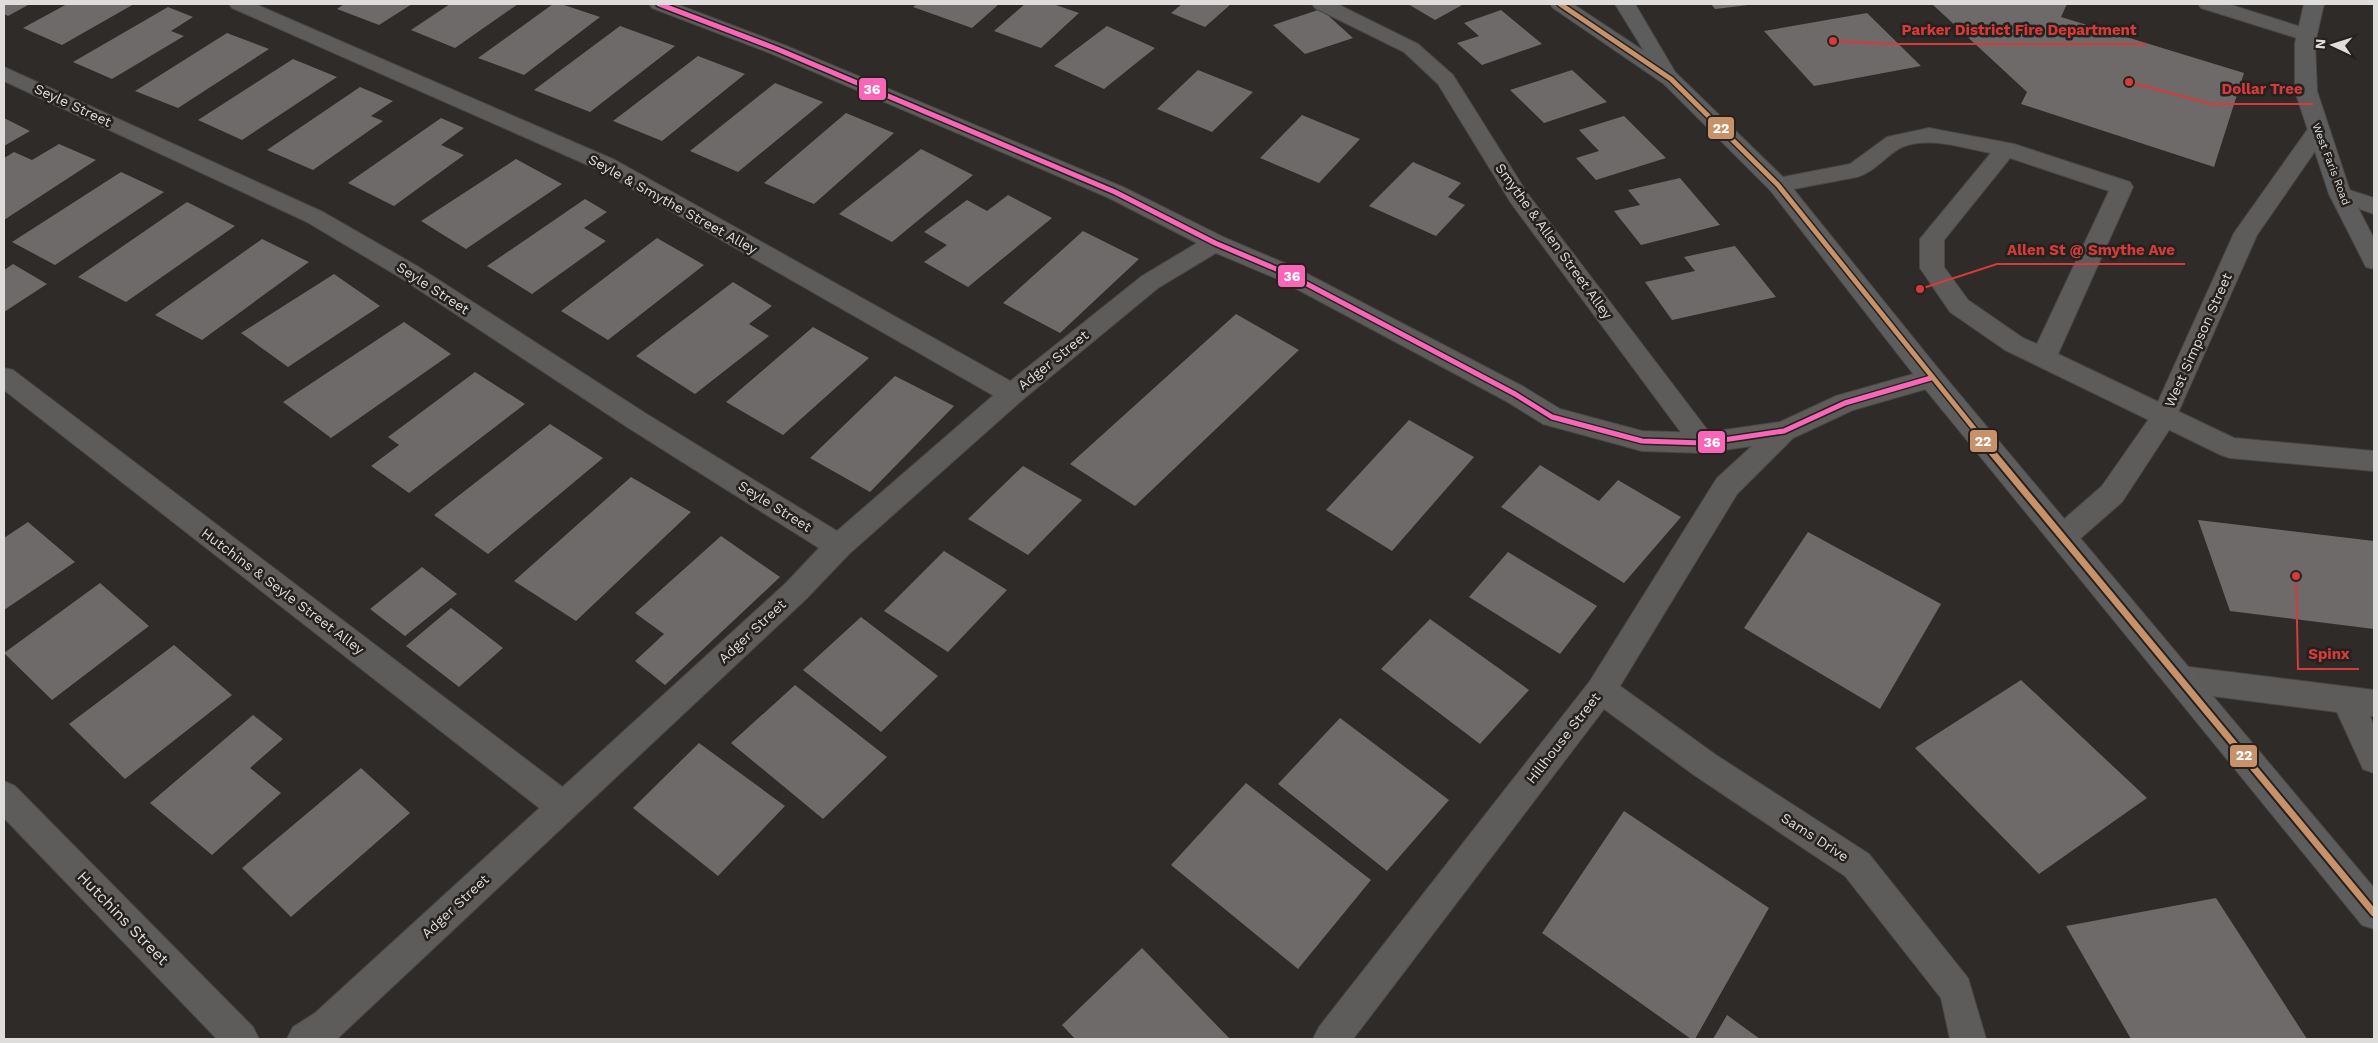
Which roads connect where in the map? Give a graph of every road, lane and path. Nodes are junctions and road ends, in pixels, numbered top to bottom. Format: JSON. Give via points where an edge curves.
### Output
{"nodes":[{"id":1,"x":239,"y":4,"type":"edge"},
{"id":2,"x":659,"y":4,"type":"edge"},
{"id":3,"x":1322,"y":4,"type":"edge"},
{"id":4,"x":1560,"y":4,"type":"edge"},
{"id":5,"x":1626,"y":4,"type":"edge"},
{"id":6,"x":2208,"y":4,"type":"edge"},
{"id":7,"x":2314,"y":4,"type":"edge"},
{"id":8,"x":2307,"y":35,"type":"junction"},
{"id":9,"x":4,"y":73,"type":"edge"},
{"id":10,"x":1671,"y":79,"type":"junction"},
{"id":11,"x":2318,"y":131,"type":"junction"},
{"id":12,"x":2006,"y":149,"type":"junction"},
{"id":13,"x":1778,"y":185,"type":"junction"},
{"id":14,"x":2340,"y":194,"type":"junction"},
{"id":15,"x":2374,"y":206,"type":"edge"},
{"id":16,"x":1215,"y":244,"type":"junction"},
{"id":17,"x":2374,"y":261,"type":"edge"},
{"id":18,"x":2043,"y":359,"type":"junction"},
{"id":19,"x":4,"y":377,"type":"edge"},
{"id":20,"x":1931,"y":378,"type":"junction"},
{"id":21,"x":1012,"y":394,"type":"junction"},
{"id":22,"x":2164,"y":417,"type":"junction"},
{"id":23,"x":1784,"y":432,"type":"junction"},
{"id":24,"x":1704,"y":443,"type":"junction"},
{"id":25,"x":2374,"y":461,"type":"edge"},
{"id":26,"x":2064,"y":536,"type":"junction"},
{"id":27,"x":839,"y":546,"type":"junction"},
{"id":28,"x":2181,"y":679,"type":"junction"},
{"id":29,"x":1600,"y":690,"type":"junction"},
{"id":30,"x":2361,"y":701,"type":"edge"},
{"id":31,"x":2374,"y":759,"type":"edge"},
{"id":32,"x":4,"y":796,"type":"edge"},
{"id":33,"x":562,"y":806,"type":"junction"},
{"id":34,"x":2374,"y":913,"type":"edge"},
{"id":35,"x":241,"y":1039,"type":"edge"},
{"id":36,"x":305,"y":1039,"type":"edge"},
{"id":37,"x":1331,"y":1039,"type":"edge"},
{"id":38,"x":1968,"y":1039,"type":"edge"}],
"edges":[{"from":1,"to":21,"type":"street","name":"Seyle & Smythe Street Alley","via":[[607,165]]},
{"from":2,"to":16,"type":"street","via":[[777,49],[1115,192]]},
{"from":3,"to":24,"type":"street","name":"Smythe & Allen Street Alley","via":[[1412,48],[1446,80],[1519,198]]},
{"from":4,"to":10,"type":"street"},
{"from":5,"to":10,"type":"street"},
{"from":6,"to":8,"type":"street"},
{"from":7,"to":8,"type":"street","name":"West Faris Road"},
{"from":8,"to":11,"type":"street","name":"West Faris Road","via":[[2306,91]]},
{"from":9,"to":27,"type":"street","name":"Seyle Street","via":[[315,217],[410,272],[636,420]]},
{"from":10,"to":13,"type":"street"},
{"from":11,"to":14,"type":"street","name":"West Faris Road"},
{"from":11,"to":22,"type":"street","name":"West Simpson Street","via":[[2246,232]]},
{"from":12,"to":13,"type":"street","via":[[1929,135],[1895,142],[1857,170]]},
{"from":12,"to":18,"type":"street","via":[[1932,239],[1932,268],[1959,306],[2014,344]]},
{"from":12,"to":18,"type":"street","via":[[2122,187]]},
{"from":13,"to":20,"type":"street"},
{"from":14,"to":15,"type":"street"},
{"from":14,"to":17,"type":"street","name":"West Faris Road"},
{"from":16,"to":21,"type":"street","name":"Adger Street","via":[[1150,282]]},
{"from":16,"to":24,"type":"street","via":[[1288,274],[1515,394],[1552,417],[1642,440]]},
{"from":18,"to":22,"type":"street"},
{"from":19,"to":33,"type":"street","name":"Hutchins & Seyle Street Alley"},
{"from":20,"to":23,"type":"street","via":[[1846,403]]},
{"from":20,"to":26,"type":"street"},
{"from":21,"to":27,"type":"street","name":"Adger Street"},
{"from":22,"to":25,"type":"street","via":[[2230,448]]},
{"from":22,"to":26,"type":"street","name":"West Simpson Street","via":[[2112,494]]},
{"from":23,"to":24,"type":"street"},
{"from":23,"to":29,"type":"street","name":"Hillhouse Street","via":[[1727,486]]},
{"from":26,"to":28,"type":"street"},
{"from":27,"to":33,"type":"street","name":"Adger Street","via":[[796,590]]},
{"from":28,"to":30,"type":"street"},
{"from":28,"to":34,"type":"street"},
{"from":29,"to":37,"type":"street","name":"Hillhouse Street"},
{"from":29,"to":38,"type":"street","name":"Sams Drive","via":[[1705,765],[1857,864],[1956,990]]},
{"from":30,"to":31,"type":"street"},
{"from":32,"to":35,"type":"street","name":"Hutchins Street"},
{"from":33,"to":36,"type":"street","name":"Adger Street","via":[[327,1025]]}]}
